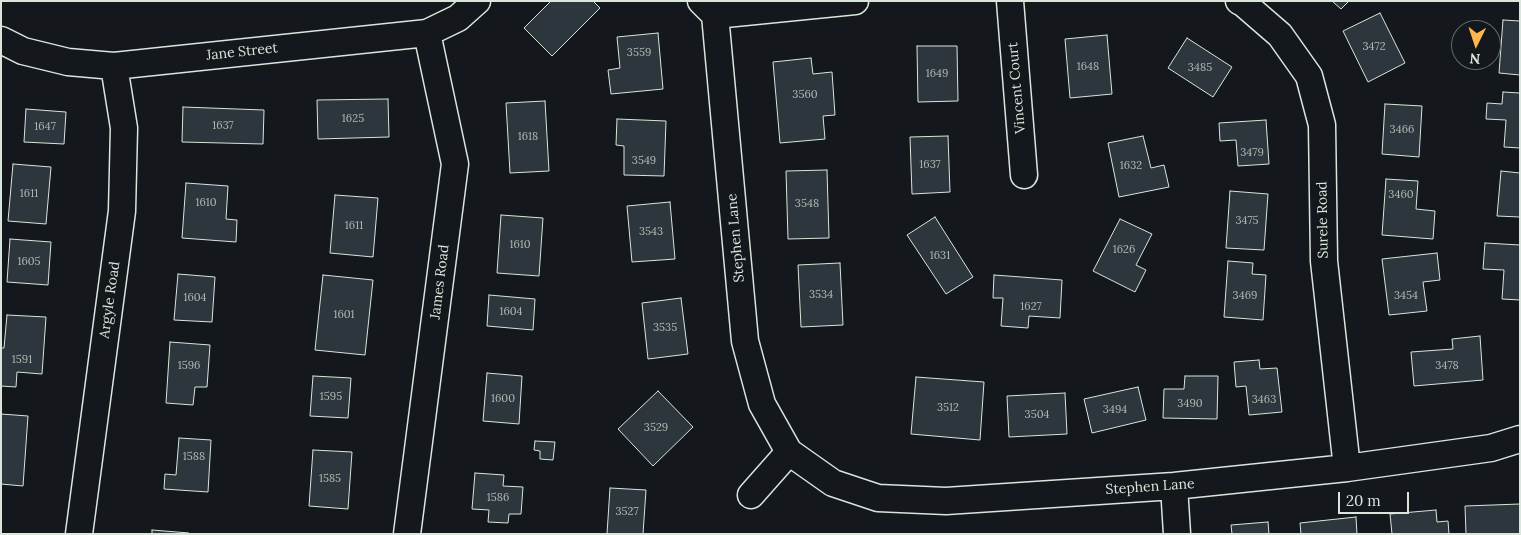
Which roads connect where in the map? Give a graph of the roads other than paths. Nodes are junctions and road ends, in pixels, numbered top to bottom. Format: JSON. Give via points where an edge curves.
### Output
{"nodes":[{"id":1,"x":477,"y":1,"type":"edge"},
{"id":2,"x":855,"y":1,"type":"edge"},
{"id":3,"x":1010,"y":1,"type":"edge"},
{"id":4,"x":1239,"y":1,"type":"edge"},
{"id":5,"x":708,"y":8,"type":"edge"},
{"id":6,"x":426,"y":33,"type":"junction"},
{"id":7,"x":1,"y":40,"type":"edge"},
{"id":8,"x":114,"y":66,"type":"junction"},
{"id":9,"x":1024,"y":175,"type":"dead end"},
{"id":10,"x":1520,"y":439,"type":"edge"},
{"id":11,"x":789,"y":452,"type":"junction"},
{"id":12,"x":1347,"y":468,"type":"junction"},
{"id":13,"x":1174,"y":486,"type":"junction"},
{"id":14,"x":751,"y":495,"type":"dead end"},
{"id":15,"x":79,"y":534,"type":"edge"},
{"id":16,"x":407,"y":534,"type":"edge"},
{"id":17,"x":1177,"y":534,"type":"edge"}],
"edges":[{"from":1,"to":6,"type":"street","name":"Jane Street","via":[[458,18]]},
{"from":2,"to":5,"type":"street"},
{"from":3,"to":9,"type":"street","name":"Vincent Court"},
{"from":4,"to":12,"type":"street","name":"Surele Road","via":[[1280,35],[1309,76],[1322,125],[1324,261]]},
{"from":5,"to":11,"type":"street","name":"Stephen Lane","via":[[745,341],[762,404]]},
{"from":6,"to":8,"type":"street","name":"Jane Street"},
{"from":6,"to":16,"type":"street","name":"James Road","via":[[455,164]]},
{"from":7,"to":8,"type":"street","name":"Jane Street","via":[[23,51],[68,62]]},
{"from":8,"to":15,"type":"street","name":"Argyle Road","via":[[124,128],[122,210]]},
{"from":10,"to":12,"type":"street","name":"Stephen Lane","via":[[1491,448]]},
{"from":11,"to":13,"type":"street","name":"Stephen Lane","via":[[833,483],[878,498],[946,501]]},
{"from":11,"to":14,"type":"street"},
{"from":12,"to":13,"type":"street","name":"Stephen Lane"},
{"from":13,"to":17,"type":"street"}]}
